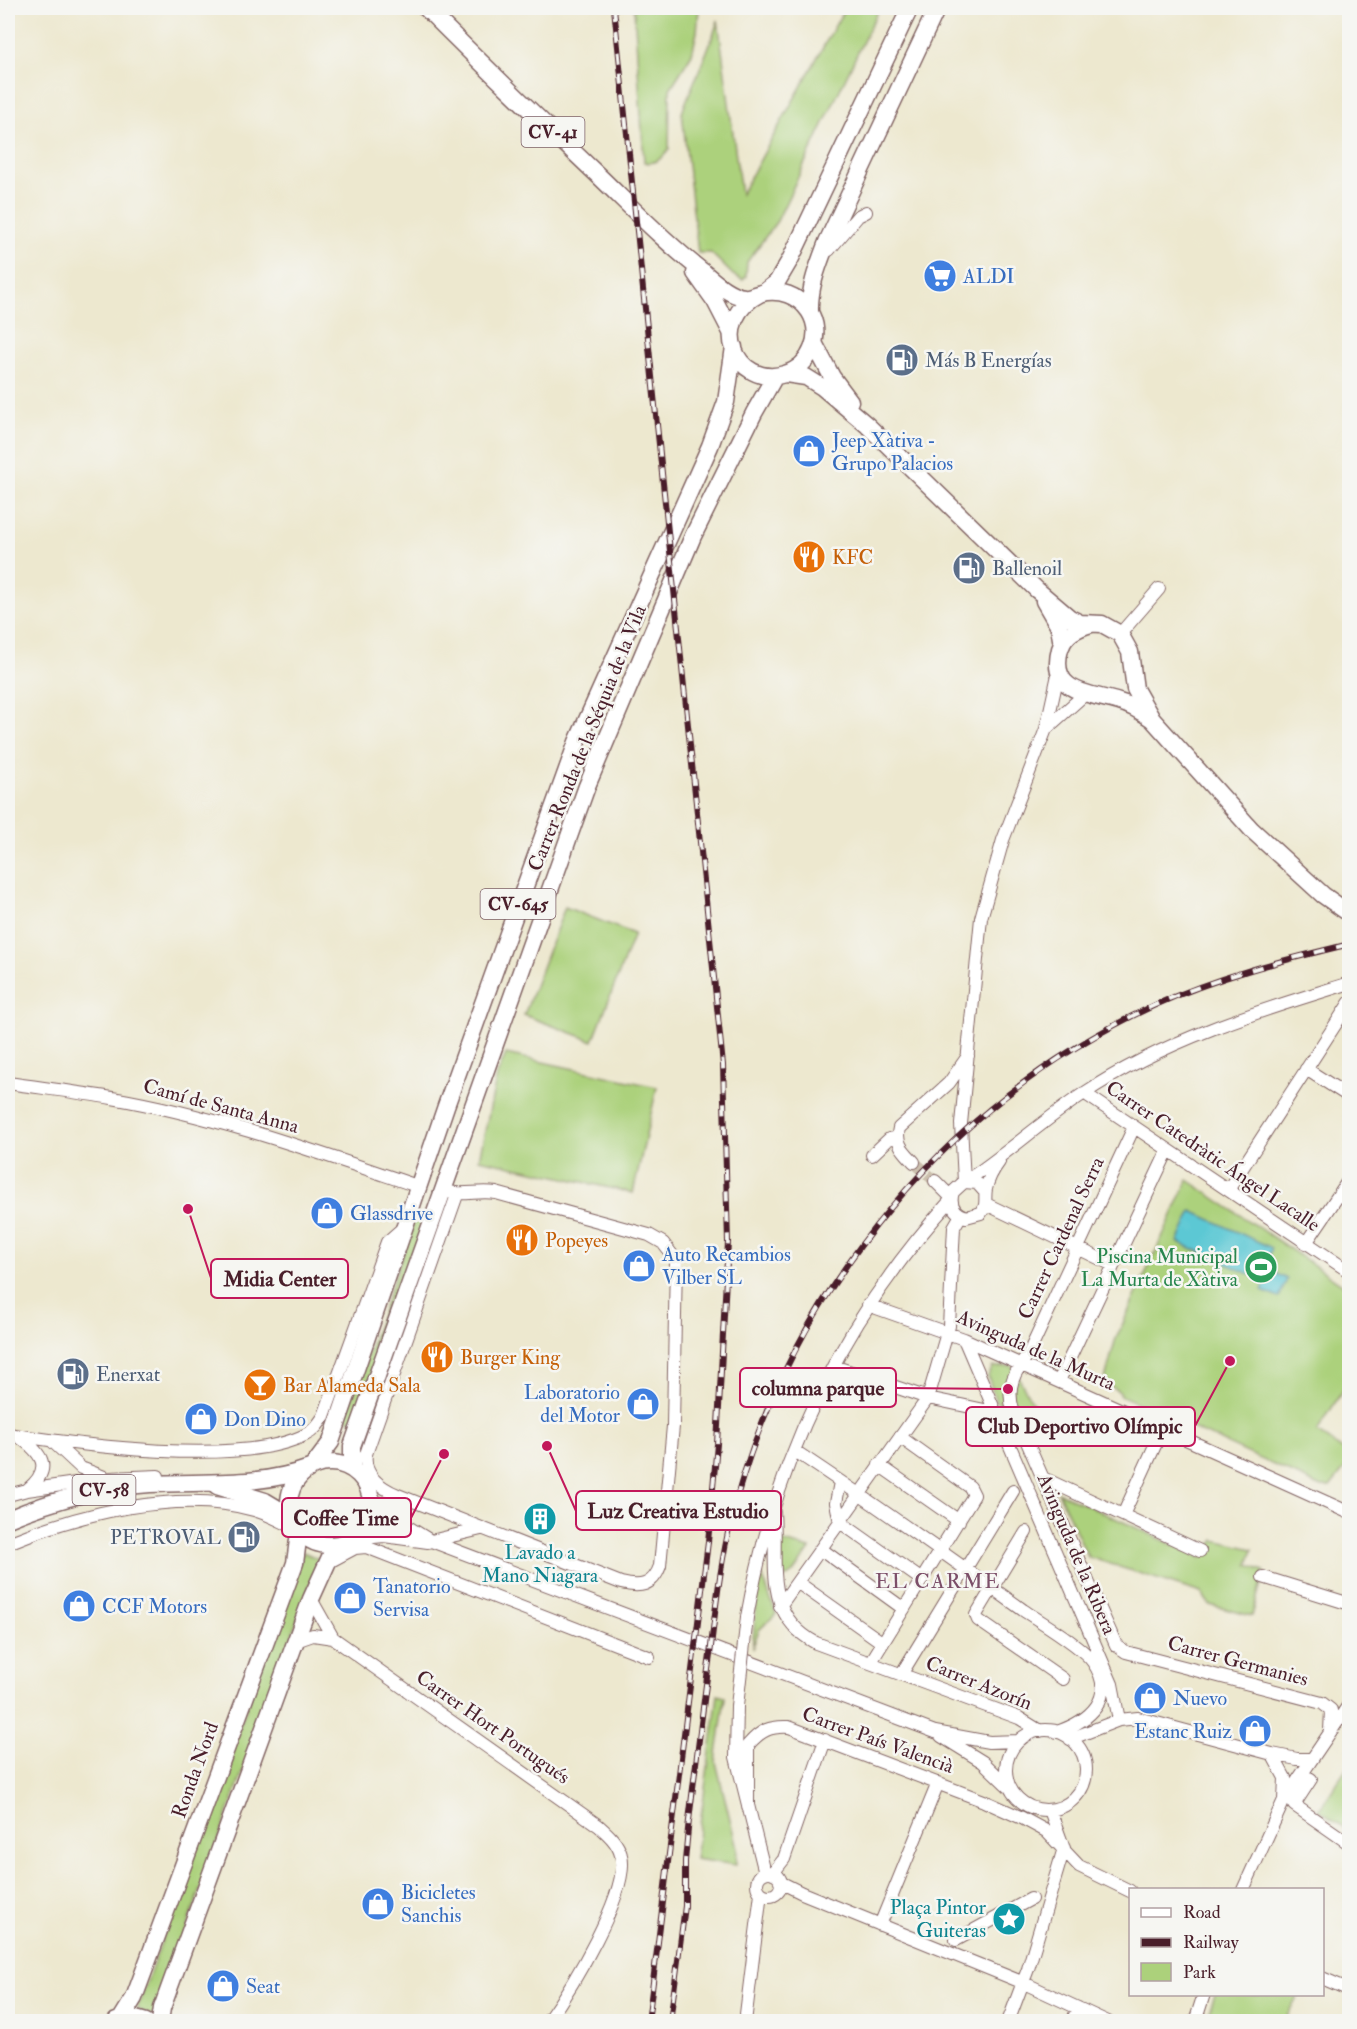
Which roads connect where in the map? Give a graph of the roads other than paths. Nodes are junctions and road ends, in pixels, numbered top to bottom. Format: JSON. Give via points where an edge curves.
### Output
{"nodes":[{"id":1,"x":426,"y":8,"type":"edge"},
{"id":2,"x":910,"y":8,"type":"edge"},
{"id":3,"x":937,"y":8,"type":"edge"},
{"id":4,"x":866,"y":212,"type":"dead end"},
{"id":5,"x":823,"y":251,"type":"junction"},
{"id":6,"x":682,"y":255,"type":"junction"},
{"id":7,"x":762,"y":293,"type":"junction"},
{"id":8,"x":810,"y":312,"type":"junction"},
{"id":9,"x":732,"y":340,"type":"junction"},
{"id":10,"x":814,"y":343,"type":"junction"},
{"id":11,"x":781,"y":375,"type":"junction"},
{"id":12,"x":867,"y":425,"type":"junction"},
{"id":13,"x":1159,"y":589,"type":"dead end"},
{"id":14,"x":1037,"y":590,"type":"junction"},
{"id":15,"x":1091,"y":624,"type":"junction"},
{"id":16,"x":1120,"y":634,"type":"junction"},
{"id":17,"x":1062,"y":645,"type":"junction"},
{"id":18,"x":1131,"y":663,"type":"junction"},
{"id":19,"x":1059,"y":668,"type":"junction"},
{"id":20,"x":1090,"y":696,"type":"junction"},
{"id":21,"x":1152,"y":719,"type":"junction"},
{"id":22,"x":1046,"y":729,"type":"junction"},
{"id":23,"x":1350,"y":914,"type":"edge"},
{"id":24,"x":1350,"y":983,"type":"edge"},
{"id":25,"x":1313,"y":995,"type":"junction"},
{"id":26,"x":1350,"y":995,"type":"edge"},
{"id":27,"x":1350,"y":1002,"type":"edge"},
{"id":28,"x":969,"y":1055,"type":"junction"},
{"id":29,"x":1306,"y":1069,"type":"junction"},
{"id":30,"x":8,"y":1083,"type":"edge"},
{"id":31,"x":949,"y":1083,"type":"junction"},
{"id":32,"x":1084,"y":1093,"type":"junction"},
{"id":33,"x":1350,"y":1097,"type":"edge"},
{"id":34,"x":961,"y":1124,"type":"junction"},
{"id":35,"x":1134,"y":1127,"type":"junction"},
{"id":36,"x":897,"y":1137,"type":"junction"},
{"id":37,"x":1168,"y":1150,"type":"junction"},
{"id":38,"x":872,"y":1155,"type":"dead end"},
{"id":39,"x":1004,"y":1156,"type":"junction"},
{"id":40,"x":914,"y":1162,"type":"tunnel mouth"},
{"id":41,"x":1350,"y":1178,"type":"edge"},
{"id":42,"x":935,"y":1181,"type":"tunnel mouth"},
{"id":43,"x":965,"y":1182,"type":"junction"},
{"id":44,"x":420,"y":1187,"type":"junction"},
{"id":45,"x":1228,"y":1190,"type":"junction"},
{"id":46,"x":449,"y":1193,"type":"junction"},
{"id":47,"x":986,"y":1198,"type":"junction"},
{"id":48,"x":951,"y":1199,"type":"junction"},
{"id":49,"x":961,"y":1215,"type":"junction"},
{"id":50,"x":407,"y":1225,"type":"junction"},
{"id":51,"x":916,"y":1239,"type":"junction"},
{"id":52,"x":1306,"y":1243,"type":"junction"},
{"id":53,"x":1078,"y":1249,"type":"junction"},
{"id":54,"x":1113,"y":1265,"type":"junction"},
{"id":55,"x":1350,"y":1272,"type":"edge"},
{"id":56,"x":868,"y":1305,"type":"junction"},
{"id":57,"x":948,"y":1333,"type":"junction"},
{"id":58,"x":964,"y":1339,"type":"junction"},
{"id":59,"x":1020,"y":1364,"type":"junction"},
{"id":60,"x":842,"y":1369,"type":"dead end"},
{"id":61,"x":1059,"y":1381,"type":"junction"},
{"id":62,"x":928,"y":1398,"type":"junction"},
{"id":63,"x":385,"y":1402,"type":"junction"},
{"id":64,"x":994,"y":1412,"type":"junction"},
{"id":65,"x":363,"y":1415,"type":"junction"},
{"id":66,"x":1163,"y":1428,"type":"junction"},
{"id":67,"x":12,"y":1435,"type":"edge"},
{"id":68,"x":900,"y":1437,"type":"junction"},
{"id":69,"x":52,"y":1441,"type":"junction"},
{"id":70,"x":91,"y":1446,"type":"junction"},
{"id":71,"x":795,"y":1451,"type":"junction"},
{"id":72,"x":358,"y":1464,"type":"junction"},
{"id":73,"x":879,"y":1465,"type":"junction"},
{"id":74,"x":312,"y":1467,"type":"junction"},
{"id":75,"x":97,"y":1475,"type":"junction"},
{"id":76,"x":111,"y":1479,"type":"junction"},
{"id":77,"x":1042,"y":1479,"type":"junction"},
{"id":78,"x":228,"y":1480,"type":"junction"},
{"id":79,"x":840,"y":1482,"type":"junction"},
{"id":80,"x":204,"y":1483,"type":"junction"},
{"id":81,"x":27,"y":1490,"type":"junction"},
{"id":82,"x":369,"y":1491,"type":"junction"},
{"id":83,"x":1013,"y":1491,"type":"dead end"},
{"id":84,"x":859,"y":1495,"type":"junction"},
{"id":85,"x":8,"y":1496,"type":"edge"},
{"id":86,"x":774,"y":1506,"type":"junction"},
{"id":87,"x":1350,"y":1513,"type":"edge"},
{"id":88,"x":1123,"y":1515,"type":"junction"},
{"id":89,"x":8,"y":1519,"type":"edge"},
{"id":90,"x":959,"y":1521,"type":"junction"},
{"id":91,"x":840,"y":1522,"type":"junction"},
{"id":92,"x":295,"y":1525,"type":"junction"},
{"id":93,"x":481,"y":1528,"type":"junction"},
{"id":94,"x":1026,"y":1532,"type":"dead end"},
{"id":95,"x":353,"y":1539,"type":"junction"},
{"id":96,"x":434,"y":1542,"type":"junction"},
{"id":97,"x":8,"y":1543,"type":"edge"},
{"id":98,"x":335,"y":1545,"type":"junction"},
{"id":99,"x":821,"y":1549,"type":"junction"},
{"id":100,"x":940,"y":1551,"type":"junction"},
{"id":101,"x":1200,"y":1551,"type":"dead end"},
{"id":102,"x":326,"y":1563,"type":"junction"},
{"id":103,"x":965,"y":1570,"type":"junction"},
{"id":104,"x":1263,"y":1577,"type":"dead end"},
{"id":105,"x":922,"y":1580,"type":"junction"},
{"id":106,"x":797,"y":1582,"type":"junction"},
{"id":107,"x":992,"y":1587,"type":"junction"},
{"id":108,"x":311,"y":1599,"type":"junction"},
{"id":109,"x":1350,"y":1604,"type":"edge"},
{"id":110,"x":780,"y":1606,"type":"junction"},
{"id":111,"x":904,"y":1609,"type":"junction"},
{"id":112,"x":333,"y":1638,"type":"junction"},
{"id":113,"x":296,"y":1641,"type":"junction"},
{"id":114,"x":883,"y":1643,"type":"junction"},
{"id":115,"x":1116,"y":1645,"type":"joint"},
{"id":116,"x":649,"y":1657,"type":"dead end"},
{"id":117,"x":872,"y":1662,"type":"junction"},
{"id":118,"x":902,"y":1673,"type":"junction"},
{"id":119,"x":1063,"y":1679,"type":"dead end"},
{"id":120,"x":1350,"y":1703,"type":"edge"},
{"id":121,"x":1119,"y":1720,"type":"junction"},
{"id":122,"x":1040,"y":1731,"type":"junction"},
{"id":123,"x":1330,"y":1731,"type":"junction"},
{"id":124,"x":935,"y":1732,"type":"junction"},
{"id":125,"x":1057,"y":1732,"type":"junction"},
{"id":126,"x":1070,"y":1738,"type":"junction"},
{"id":127,"x":825,"y":1740,"type":"junction"},
{"id":128,"x":1019,"y":1741,"type":"junction"},
{"id":129,"x":1272,"y":1754,"type":"junction"},
{"id":130,"x":1312,"y":1759,"type":"junction"},
{"id":131,"x":1307,"y":1777,"type":"dead end"},
{"id":132,"x":938,"y":1784,"type":"junction"},
{"id":133,"x":1009,"y":1787,"type":"junction"},
{"id":134,"x":1284,"y":1800,"type":"junction"},
{"id":135,"x":984,"y":1801,"type":"junction"},
{"id":136,"x":1022,"y":1803,"type":"junction"},
{"id":137,"x":748,"y":1806,"type":"junction"},
{"id":138,"x":1050,"y":1810,"type":"junction"},
{"id":139,"x":1350,"y":1845,"type":"edge"},
{"id":140,"x":1064,"y":1848,"type":"junction"},
{"id":141,"x":773,"y":1876,"type":"junction"},
{"id":142,"x":1244,"y":1888,"type":"edge"},
{"id":143,"x":1129,"y":1890,"type":"edge"},
{"id":144,"x":761,"y":1893,"type":"junction"},
{"id":145,"x":1031,"y":1899,"type":"dead end"},
{"id":146,"x":880,"y":1925,"type":"junction"},
{"id":147,"x":956,"y":1940,"type":"dead end"},
{"id":148,"x":1324,"y":1978,"type":"edge"},
{"id":149,"x":1024,"y":1983,"type":"junction"},
{"id":150,"x":1350,"y":1990,"type":"edge"},
{"id":151,"x":1204,"y":1996,"type":"edge"},
{"id":152,"x":1078,"y":2008,"type":"junction"},
{"id":153,"x":118,"y":2020,"type":"edge"},
{"id":154,"x":146,"y":2022,"type":"edge"},
{"id":155,"x":160,"y":2022,"type":"edge"},
{"id":156,"x":547,"y":2022,"type":"edge"},
{"id":157,"x":745,"y":2022,"type":"edge"},
{"id":158,"x":1008,"y":2022,"type":"edge"},
{"id":159,"x":1072,"y":2022,"type":"edge"},
{"id":160,"x":1108,"y":2022,"type":"edge"},
{"id":161,"x":1195,"y":2022,"type":"edge"}],
"edges":[{"from":1,"to":6,"type":"main road","number":"CV-41"},
{"from":2,"to":7,"type":"main road","number":"CV-645","via":[[790,260],[777,282]]},
{"from":3,"to":5,"type":"main road"},
{"from":4,"to":5,"type":"street","via":[[829,250]]},
{"from":5,"to":8,"type":"main road","via":[[812,288]]},
{"from":6,"to":7,"type":"main road","number":"CV-41","via":[[725,290],[744,297]]},
{"from":6,"to":9,"type":"main road","number":"CV-41","via":[[715,301]]},
{"from":7,"to":8,"type":"main road","via":[[777,291],[790,295]]},
{"from":7,"to":9,"type":"main road","number":"CV-645","via":[[740,308]]},
{"from":8,"to":10,"type":"main road"},
{"from":9,"to":11,"type":"main road","via":[[743,363],[752,370]]},
{"from":9,"to":44,"type":"main road","name":"Carrer Ronda de la Séquia de la Vila","number":"CV-645","via":[[726,402],[710,446],[577,742]]},
{"from":10,"to":11,"type":"main road","number":"CV-645","via":[[804,362]]},
{"from":10,"to":12,"type":"main road","via":[[832,377]]},
{"from":11,"to":12,"type":"main road","via":[[806,377]]},
{"from":11,"to":46,"type":"main road","name":"Carrer Ronda de la Séquia de la Vila","number":"CV-645","via":[[756,409],[693,536],[610,731],[569,834]]},
{"from":12,"to":14,"type":"main road"},
{"from":13,"to":16,"type":"street"},
{"from":14,"to":15,"type":"main road","via":[[1070,618]]},
{"from":14,"to":17,"type":"main road","via":[[1059,627]]},
{"from":15,"to":16,"type":"main road","via":[[1102,624]]},
{"from":15,"to":17,"type":"main road","via":[[1069,634]]},
{"from":16,"to":18,"type":"main road"},
{"from":17,"to":19,"type":"main road"},
{"from":18,"to":20,"type":"main road","via":[[1123,682],[1107,694]]},
{"from":18,"to":21,"type":"main road","via":[[1135,689]]},
{"from":19,"to":20,"type":"main road","via":[[1068,685]]},
{"from":19,"to":22,"type":"street"},
{"from":20,"to":21,"type":"main road","via":[[1120,702]]},
{"from":20,"to":22,"type":"street"},
{"from":21,"to":23,"type":"main road","via":[[1252,830],[1323,895]]},
{"from":22,"to":28,"type":"street","via":[[987,891]]},
{"from":24,"to":25,"type":"street"},
{"from":25,"to":26,"type":"street"},
{"from":25,"to":32,"type":"street","via":[[1183,1041]]},
{"from":27,"to":29,"type":"street"},
{"from":28,"to":31,"type":"street"},
{"from":28,"to":34,"type":"street"},
{"from":29,"to":33,"type":"street"},
{"from":29,"to":45,"type":"street"},
{"from":30,"to":44,"type":"street","name":"Camí de Santa Anna","via":[[159,1108],[257,1133]]},
{"from":31,"to":34,"type":"street","via":[[956,1090],[955,1118]]},
{"from":31,"to":36,"type":"street","via":[[899,1128]]},
{"from":32,"to":35,"type":"street","name":"Carrer Catedràtic Ángel Lacalle"},
{"from":32,"to":39,"type":"street"},
{"from":34,"to":43,"type":"street"},
{"from":35,"to":37,"type":"street","name":"Carrer Catedràtic Ángel Lacalle"},
{"from":35,"to":53,"type":"street","name":"Carrer Cardenal Serra"},
{"from":36,"to":38,"type":"street","via":[[889,1139]]},
{"from":36,"to":40,"type":"street"},
{"from":37,"to":45,"type":"street","name":"Carrer Catedràtic Ángel Lacalle"},
{"from":37,"to":54,"type":"street"},
{"from":39,"to":43,"type":"street"},
{"from":39,"to":47,"type":"street","via":[[992,1172]]},
{"from":41,"to":52,"type":"street"},
{"from":42,"to":48,"type":"street"},
{"from":43,"to":47,"type":"street","via":[[977,1183]]},
{"from":43,"to":48,"type":"street","via":[[955,1188]]},
{"from":44,"to":50,"type":"main road","name":"Carrer Ronda de la Séquia de la Vila","number":"CV-645"},
{"from":45,"to":52,"type":"street","name":"Carrer Catedràtic Ángel Lacalle"},
{"from":46,"to":63,"type":"street","name":"Carrer Ronda de la Séquia de la Vila"},
{"from":46,"to":65,"type":"main road","name":"Carrer Ronda de la Séquia de la Vila","number":"CV-645"},
{"from":46,"to":93,"type":"street","via":[[496,1194],[649,1235],[673,1254],[677,1279],[673,1426],[660,1566],[651,1582],[639,1586],[621,1583]]},
{"from":47,"to":49,"type":"street","via":[[976,1216]]},
{"from":47,"to":53,"type":"street"},
{"from":48,"to":49,"type":"street"},
{"from":48,"to":51,"type":"street"},
{"from":49,"to":51,"type":"street"},
{"from":49,"to":57,"type":"street","via":[[954,1227]]},
{"from":50,"to":70,"type":"street","name":"Carrer Ronda de la Séquia de la Vila","via":[[387,1242],[324,1416],[315,1429],[272,1445],[238,1450]]},
{"from":50,"to":74,"type":"main road","name":"Carrer Ronda de la Séquia de la Vila","number":"CV-645","via":[[331,1442]]},
{"from":51,"to":56,"type":"street"},
{"from":52,"to":55,"type":"street","name":"Carrer Catedràtic Ángel Lacalle"},
{"from":53,"to":54,"type":"street"},
{"from":53,"to":59,"type":"street","name":"Carrer Cardenal Serra","via":[[1029,1353]]},
{"from":54,"to":61,"type":"street"},
{"from":56,"to":57,"type":"street","name":"Avinguda de la Murta"},
{"from":56,"to":71,"type":"street","via":[[832,1366]]},
{"from":57,"to":58,"type":"street","name":"Avinguda de la Murta"},
{"from":57,"to":62,"type":"street"},
{"from":58,"to":59,"type":"street","name":"Avinguda de la Murta"},
{"from":58,"to":64,"type":"street","name":"Avinguda de la Ribera"},
{"from":59,"to":61,"type":"street","name":"Avinguda de la Murta"},
{"from":59,"to":77,"type":"street","name":"Avinguda de la Ribera","via":[[1009,1396]]},
{"from":60,"to":62,"type":"street"},
{"from":61,"to":66,"type":"street","name":"Avinguda de la Murta"},
{"from":62,"to":64,"type":"street"},
{"from":62,"to":68,"type":"street"},
{"from":63,"to":65,"type":"street"},
{"from":63,"to":72,"type":"street","name":"Carrer Ronda de la Séquia de la Vila"},
{"from":64,"to":121,"type":"street","name":"Avinguda de la Ribera","via":[[1112,1684]]},
{"from":65,"to":72,"type":"main road","name":"Carrer Ronda de la Séquia de la Vila","number":"CV-645","via":[[352,1446]]},
{"from":66,"to":87,"type":"street","name":"Avinguda de la Murta"},
{"from":66,"to":88,"type":"street"},
{"from":67,"to":69,"type":"street"},
{"from":67,"to":81,"type":"street","via":[[36,1451],[42,1463],[41,1474]]},
{"from":68,"to":73,"type":"street"},
{"from":68,"to":90,"type":"street","via":[[974,1492]]},
{"from":69,"to":70,"type":"street"},
{"from":69,"to":75,"type":"street","via":[[76,1465]]},
{"from":70,"to":75,"type":"street","via":[[85,1461]]},
{"from":71,"to":79,"type":"street"},
{"from":71,"to":86,"type":"street"},
{"from":72,"to":74,"type":"main road","via":[[326,1463]]},
{"from":72,"to":82,"type":"main road"},
{"from":72,"to":93,"type":"street","via":[[367,1468],[383,1489]]},
{"from":73,"to":84,"type":"street"},
{"from":73,"to":90,"type":"street"},
{"from":74,"to":78,"type":"main road","number":"CV-58","via":[[279,1479]]},
{"from":74,"to":92,"type":"main road","number":"CV-645","via":[[290,1492]]},
{"from":75,"to":76,"type":"street"},
{"from":76,"to":78,"type":"street","via":[[182,1475]]},
{"from":76,"to":81,"type":"street"},
{"from":77,"to":88,"type":"street"},
{"from":77,"to":115,"type":"street","name":"Avinguda de la Ribera"},
{"from":78,"to":80,"type":"main road","number":"CV-58"},
{"from":79,"to":84,"type":"street"},
{"from":79,"to":91,"type":"street","via":[[836,1503]]},
{"from":80,"to":89,"type":"main road","number":"CV-58","via":[[136,1485],[85,1494]]},
{"from":80,"to":92,"type":"main road","number":"CV-58","via":[[254,1497]]},
{"from":81,"to":85,"type":"street"},
{"from":82,"to":95,"type":"main road","via":[[369,1518]]},
{"from":82,"to":96,"type":"street","via":[[387,1514]]},
{"from":83,"to":103,"type":"street","name":"Carrer Azorín"},
{"from":84,"to":91,"type":"street"},
{"from":84,"to":100,"type":"street"},
{"from":86,"to":110,"type":"street","name":"Carrer Azorín","via":[[775,1580]]},
{"from":86,"to":137,"type":"street","bridge":true,"via":[[762,1542],[747,1617],[737,1706],[735,1757]]},
{"from":88,"to":101,"type":"street"},
{"from":90,"to":100,"type":"street"},
{"from":91,"to":99,"type":"street"},
{"from":91,"to":105,"type":"street"},
{"from":92,"to":97,"type":"street","via":[[255,1510],[199,1503],[89,1514]]},
{"from":92,"to":98,"type":"main road","via":[[309,1540]]},
{"from":92,"to":153,"type":"main road","name":"Ronda Nord","number":"CV-645","via":[[295,1563],[135,1998]]},
{"from":93,"to":96,"type":"street"},
{"from":94,"to":107,"type":"street"},
{"from":95,"to":96,"type":"street","via":[[384,1536]]},
{"from":95,"to":98,"type":"main road"},
{"from":96,"to":124,"type":"street"},
{"from":98,"to":102,"type":"main road"},
{"from":99,"to":106,"type":"street"},
{"from":99,"to":111,"type":"street"},
{"from":100,"to":103,"type":"street"},
{"from":100,"to":105,"type":"street"},
{"from":102,"to":108,"type":"main road"},
{"from":102,"to":116,"type":"street","via":[[355,1548],[366,1547]]},
{"from":103,"to":107,"type":"street"},
{"from":103,"to":118,"type":"street","name":"Carrer Azorín"},
{"from":104,"to":109,"type":"street"},
{"from":105,"to":111,"type":"street"},
{"from":106,"to":110,"type":"street"},
{"from":106,"to":114,"type":"street"},
{"from":107,"to":119,"type":"street","via":[[977,1610],[978,1620]]},
{"from":107,"to":125,"type":"street","via":[[1084,1653],[1097,1671],[1101,1687],[1096,1708],[1089,1718]]},
{"from":108,"to":112,"type":"street","name":"Carrer Hort Portugués"},
{"from":108,"to":113,"type":"main road"},
{"from":110,"to":117,"type":"street","name":"Carrer Azorín","via":[[792,1626],[806,1638]]},
{"from":111,"to":114,"type":"street"},
{"from":112,"to":113,"type":"street","via":[[313,1635]]},
{"from":112,"to":156,"type":"street","name":"Carrer Hort Portugués","via":[[598,1826],[616,1844],[621,1856],[620,1881],[607,1915]]},
{"from":113,"to":155,"type":"main road"},
{"from":114,"to":117,"type":"street"},
{"from":115,"to":123,"type":"street","name":"Carrer Germanies","via":[[1126,1652],[1322,1703],[1331,1710]]},
{"from":117,"to":118,"type":"street","name":"Carrer Azorín"},
{"from":118,"to":122,"type":"street","name":"Carrer Azorín","via":[[1019,1718]]},
{"from":120,"to":123,"type":"street"},
{"from":121,"to":126,"type":"street"},
{"from":121,"to":129,"type":"street","via":[[1138,1718]]},
{"from":122,"to":125,"type":"street"},
{"from":122,"to":128,"type":"street"},
{"from":123,"to":130,"type":"street"},
{"from":124,"to":128,"type":"street","via":[[989,1742]]},
{"from":124,"to":133,"type":"street","via":[[982,1762]]},
{"from":125,"to":126,"type":"street"},
{"from":126,"to":138,"type":"street","via":[[1083,1758],[1084,1781],[1071,1801]]},
{"from":127,"to":132,"type":"street","name":"Carrer País Valencià"},
{"from":127,"to":137,"type":"street","name":"Carrer País Valencià","via":[[789,1727],[771,1726],[758,1734],[748,1745],[746,1756]]},
{"from":127,"to":141,"type":"street","via":[[784,1859]]},
{"from":128,"to":133,"type":"street","via":[[1006,1762]]},
{"from":129,"to":130,"type":"street"},
{"from":129,"to":134,"type":"street","via":[[1285,1778]]},
{"from":130,"to":134,"type":"street"},
{"from":131,"to":139,"type":"street","via":[[1311,1779],[1294,1805]]},
{"from":132,"to":135,"type":"street","name":"Carrer País Valencià"},
{"from":132,"to":146,"type":"street"},
{"from":133,"to":136,"type":"street"},
{"from":134,"to":142,"type":"street"},
{"from":135,"to":136,"type":"street"},
{"from":135,"to":140,"type":"street","via":[[1046,1831]]},
{"from":136,"to":138,"type":"street"},
{"from":137,"to":141,"type":"street"},
{"from":138,"to":140,"type":"street"},
{"from":140,"to":143,"type":"street","via":[[1079,1866]]},
{"from":140,"to":149,"type":"street"},
{"from":141,"to":144,"type":"street","via":[[757,1881]]},
{"from":141,"to":144,"type":"street","via":[[779,1890],[773,1895]]},
{"from":141,"to":146,"type":"street"},
{"from":144,"to":157,"type":"street"},
{"from":145,"to":147,"type":"street"},
{"from":146,"to":149,"type":"street"},
{"from":148,"to":150,"type":"street"},
{"from":149,"to":152,"type":"street"},
{"from":149,"to":158,"type":"street"},
{"from":151,"to":161,"type":"street"},
{"from":152,"to":159,"type":"street"},
{"from":152,"to":160,"type":"street"},
{"from":153,"to":154,"type":"main road","number":"CV-645"}]}
